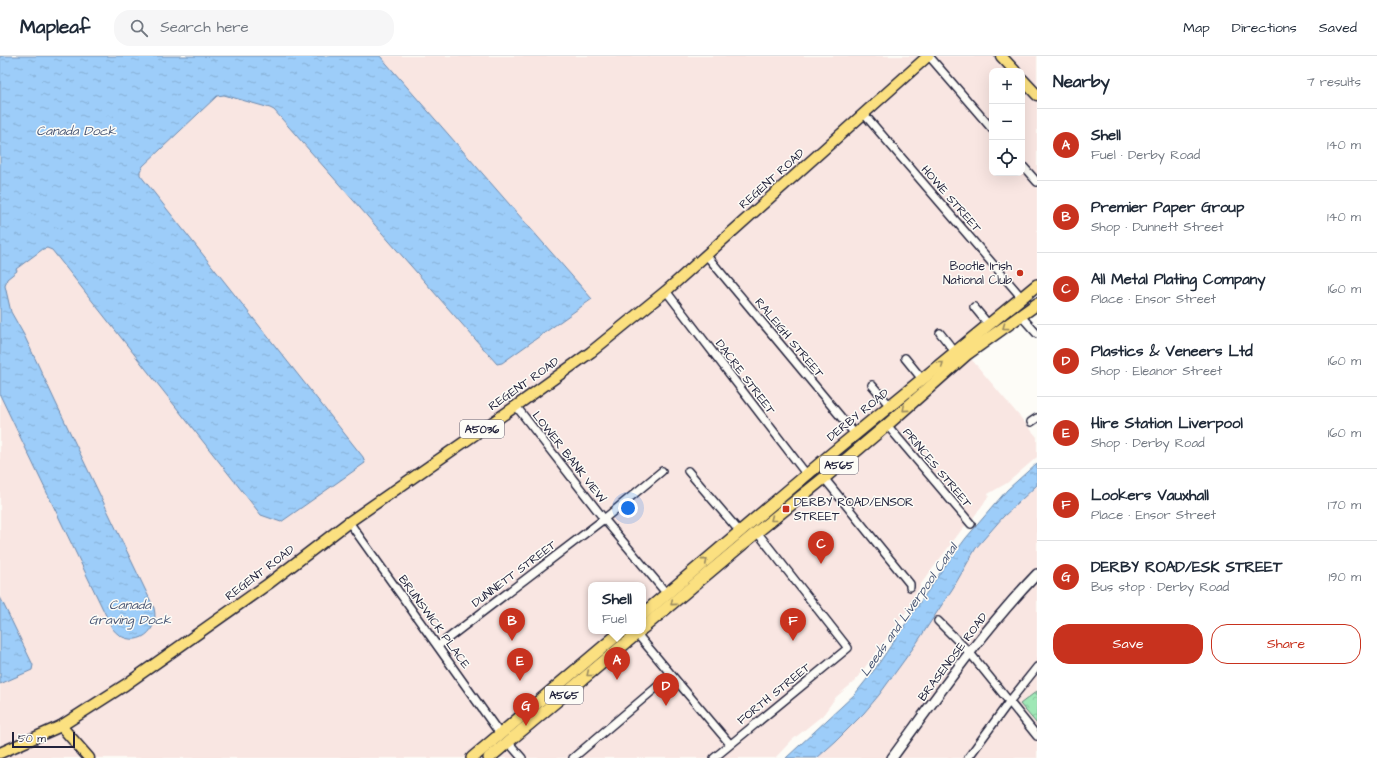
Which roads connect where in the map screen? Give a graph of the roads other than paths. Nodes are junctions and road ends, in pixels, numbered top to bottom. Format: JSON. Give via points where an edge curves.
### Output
{"nodes":[{"id":1,"x":929,"y":56,"type":"edge"},
{"id":2,"x":1001,"y":56,"type":"edge"},
{"id":3,"x":1012,"y":68,"type":"edge"},
{"id":4,"x":1025,"y":82,"type":"edge"},
{"id":5,"x":1037,"y":95,"type":"edge"},
{"id":6,"x":864,"y":114,"type":"junction"},
{"id":7,"x":989,"y":126,"type":"edge"},
{"id":8,"x":1025,"y":168,"type":"edge"},
{"id":9,"x":1037,"y":182,"type":"edge"},
{"id":10,"x":707,"y":256,"type":"junction"},
{"id":11,"x":1037,"y":285,"type":"edge"},
{"id":12,"x":666,"y":291,"type":"junction"},
{"id":13,"x":1022,"y":298,"type":"junction"},
{"id":14,"x":1037,"y":304,"type":"edge"},
{"id":15,"x":974,"y":307,"type":"dead end"},
{"id":16,"x":1021,"y":316,"type":"junction"},
{"id":17,"x":989,"y":325,"type":"junction"},
{"id":18,"x":940,"y":333,"type":"dead end"},
{"id":19,"x":1037,"y":334,"type":"edge"},
{"id":20,"x":956,"y":352,"type":"junction"},
{"id":21,"x":905,"y":358,"type":"dead end"},
{"id":22,"x":922,"y":379,"type":"junction"},
{"id":23,"x":872,"y":385,"type":"dead end"},
{"id":24,"x":516,"y":406,"type":"junction"},
{"id":25,"x":890,"y":406,"type":"junction"},
{"id":26,"x":887,"y":425,"type":"junction"},
{"id":27,"x":855,"y":434,"type":"junction"},
{"id":28,"x":662,"y":471,"type":"dead end"},
{"id":29,"x":688,"y":471,"type":"dead end"},
{"id":30,"x":807,"y":475,"type":"junction"},
{"id":31,"x":824,"y":478,"type":"junction"},
{"id":32,"x":604,"y":519,"type":"junction"},
{"id":33,"x":349,"y":522,"type":"junction"},
{"id":34,"x":971,"y":524,"type":"dead end"},
{"id":35,"x":740,"y":532,"type":"junction"},
{"id":36,"x":757,"y":532,"type":"junction"},
{"id":37,"x":1037,"y":574,"type":"edge"},
{"id":38,"x":910,"y":587,"type":"dead end"},
{"id":39,"x":667,"y":594,"type":"junction"},
{"id":40,"x":646,"y":612,"type":"edge"},
{"id":41,"x":938,"y":622,"type":"dead end"},
{"id":42,"x":646,"y":626,"type":"edge"},
{"id":43,"x":619,"y":634,"type":"edge"},
{"id":44,"x":637,"y":634,"type":"edge"},
{"id":45,"x":642,"y":634,"type":"edge"},
{"id":46,"x":438,"y":646,"type":"junction"},
{"id":47,"x":970,"y":653,"type":"junction"},
{"id":48,"x":1037,"y":667,"type":"edge"},
{"id":49,"x":671,"y":675,"type":"junction"},
{"id":50,"x":1009,"y":702,"type":"junction"},
{"id":51,"x":61,"y":726,"type":"junction"},
{"id":52,"x":1037,"y":736,"type":"edge"},
{"id":53,"x":504,"y":738,"type":"junction"},
{"id":54,"x":730,"y":744,"type":"junction"},
{"id":55,"x":0,"y":753,"type":"edge"},
{"id":56,"x":88,"y":758,"type":"edge"},
{"id":57,"x":472,"y":758,"type":"edge"},
{"id":58,"x":489,"y":758,"type":"edge"},
{"id":59,"x":522,"y":758,"type":"edge"},
{"id":60,"x":573,"y":758,"type":"edge"},
{"id":61,"x":714,"y":758,"type":"edge"},
{"id":62,"x":892,"y":758,"type":"edge"},
{"id":63,"x":968,"y":758,"type":"edge"}],
"edges":[{"from":1,"to":6,"type":"main road","name":"REGENT ROAD","number":"A5036"},
{"from":1,"to":7,"type":"street"},
{"from":2,"to":3,"type":"main road"},
{"from":4,"to":5,"type":"main road"},
{"from":6,"to":10,"type":"main road","name":"REGENT ROAD","number":"A5036"},
{"from":6,"to":13,"type":"street","name":"HOWE STREET"},
{"from":8,"to":9,"type":"street"},
{"from":10,"to":12,"type":"main road","name":"REGENT ROAD","number":"A5036"},
{"from":10,"to":27,"type":"street","name":"RALEIGH STREET"},
{"from":11,"to":13,"type":"highway","name":"DERBY ROAD","number":"A565"},
{"from":12,"to":24,"type":"main road","name":"REGENT ROAD","number":"A5036","via":[[591,352]]},
{"from":12,"to":30,"type":"street","name":"DACRE STREET"},
{"from":13,"to":17,"type":"highway","name":"DERBY ROAD","number":"A565"},
{"from":14,"to":16,"type":"highway","number":"A565"},
{"from":15,"to":17,"type":"street"},
{"from":16,"to":19,"type":"street"},
{"from":16,"to":26,"type":"highway","number":"A565","one_way":true,"via":[[967,354]]},
{"from":17,"to":20,"type":"highway","name":"DERBY ROAD","number":"A565"},
{"from":18,"to":20,"type":"street"},
{"from":22,"to":20,"type":"highway","name":"DERBY ROAD","number":"A565","one_way":true},
{"from":21,"to":22,"type":"street"},
{"from":22,"to":25,"type":"highway","name":"DERBY ROAD","number":"A565"},
{"from":23,"to":25,"type":"street"},
{"from":24,"to":32,"type":"street","name":"LOWER BANK VIEW"},
{"from":24,"to":33,"type":"main road","name":"REGENT ROAD","number":"A5036"},
{"from":25,"to":27,"type":"highway","name":"DERBY ROAD","number":"A565"},
{"from":26,"to":31,"type":"highway","number":"A565"},
{"from":26,"to":34,"type":"street","name":"PRINCES STREET"},
{"from":27,"to":30,"type":"highway","name":"DERBY ROAD","number":"A565"},
{"from":28,"to":32,"type":"street","name":"DUNNETT STREET"},
{"from":29,"to":35,"type":"street"},
{"from":30,"to":35,"type":"highway","name":"DERBY ROAD","number":"A565"},
{"from":31,"to":36,"type":"highway","number":"A565","one_way":true},
{"from":31,"to":38,"type":"street"},
{"from":32,"to":39,"type":"street","name":"LOWER BANK VIEW"},
{"from":32,"to":46,"type":"street","name":"DUNNETT STREET"},
{"from":33,"to":46,"type":"street","name":"BRUNSWICK PLACE"},
{"from":33,"to":51,"type":"main road","name":"REGENT ROAD","number":"A5036","via":[[208,627]]},
{"from":39,"to":35,"type":"highway","name":"DERBY ROAD","number":"A565","one_way":true},
{"from":36,"to":42,"type":"highway","number":"A565","one_way":true},
{"from":36,"to":54,"type":"street","name":"FORTH STREET","via":[[848,648]]},
{"from":37,"to":47,"type":"main road","name":"BRASENOSE ROAD","via":[[1010,602]]},
{"from":39,"to":40,"type":"highway","name":"DERBY ROAD","number":"A565"},
{"from":41,"to":47,"type":"street"},
{"from":43,"to":53,"type":"highway","number":"A565"},
{"from":44,"to":53,"type":"highway","number":"A565","one_way":true},
{"from":45,"to":49,"type":"street"},
{"from":46,"to":53,"type":"street","name":"BRUNSWICK PLACE"},
{"from":47,"to":50,"type":"street"},
{"from":47,"to":62,"type":"main road","name":"BRASENOSE ROAD"},
{"from":48,"to":50,"type":"street"},
{"from":49,"to":54,"type":"street"},
{"from":49,"to":60,"type":"street"},
{"from":50,"to":52,"type":"street"},
{"from":50,"to":63,"type":"street"},
{"from":51,"to":55,"type":"main road","name":"REGENT ROAD","number":"A5036"},
{"from":51,"to":56,"type":"main road"},
{"from":53,"to":57,"type":"highway","number":"A565"},
{"from":53,"to":58,"type":"highway","number":"A565"},
{"from":53,"to":59,"type":"street","name":"BRUNSWICK PLACE"},
{"from":54,"to":61,"type":"street","name":"FORTH STREET"}]}
